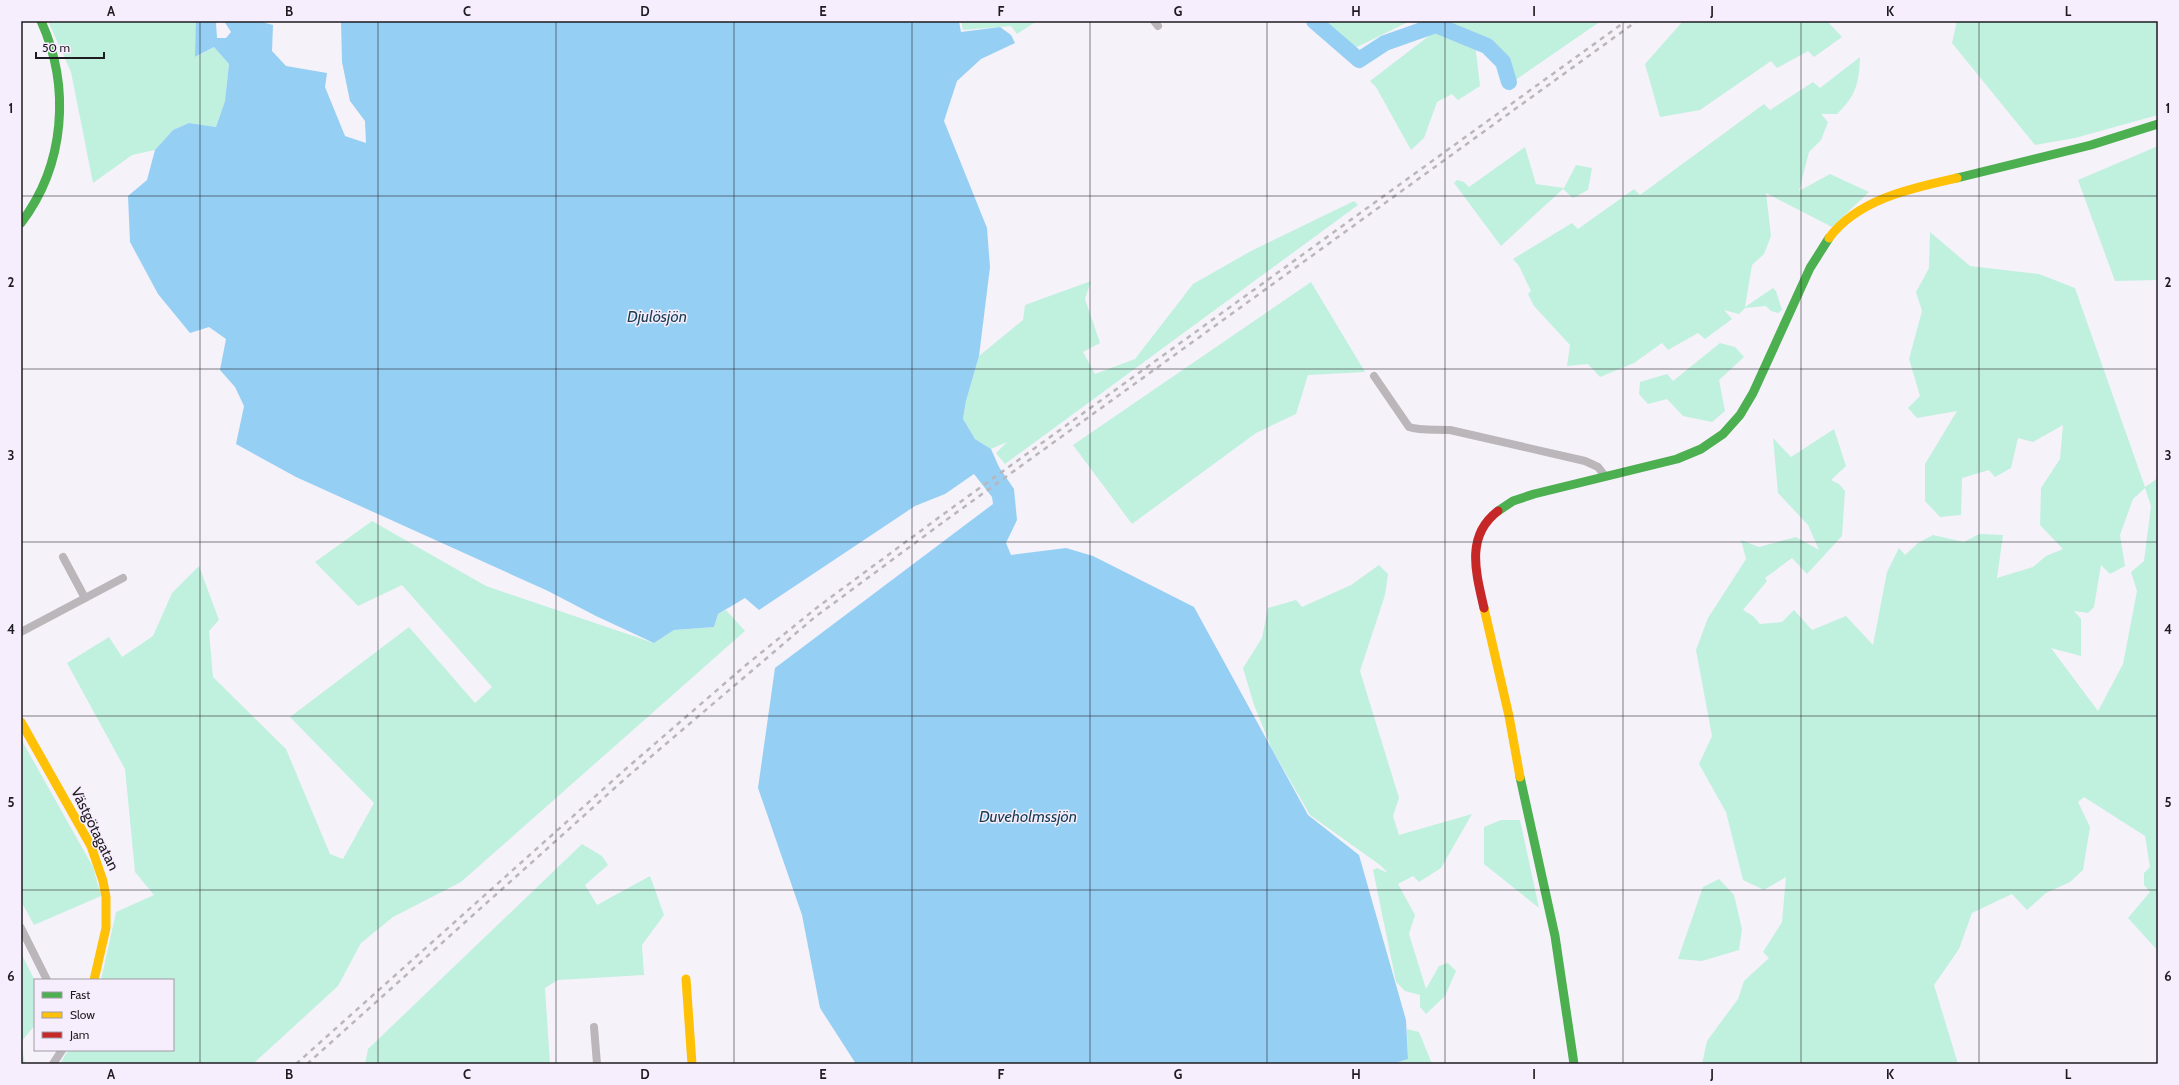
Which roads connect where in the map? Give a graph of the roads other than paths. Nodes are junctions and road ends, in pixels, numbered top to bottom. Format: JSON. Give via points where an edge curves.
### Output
{"nodes":[{"id":1,"x":41,"y":21,"type":"edge"},
{"id":2,"x":2158,"y":124,"type":"edge"},
{"id":3,"x":21,"y":223,"type":"edge"},
{"id":4,"x":1374,"y":376,"type":"dead end"},
{"id":5,"x":1605,"y":476,"type":"junction"},
{"id":6,"x":63,"y":557,"type":"dead end"},
{"id":7,"x":122,"y":578,"type":"dead end"},
{"id":8,"x":85,"y":598,"type":"junction"},
{"id":9,"x":21,"y":632,"type":"edge"},
{"id":10,"x":21,"y":722,"type":"edge"},
{"id":11,"x":21,"y":928,"type":"edge"},
{"id":12,"x":686,"y":978,"type":"dead end"},
{"id":13,"x":46,"y":979,"type":"edge"},
{"id":14,"x":94,"y":979,"type":"edge"},
{"id":15,"x":594,"y":1026,"type":"dead end"},
{"id":16,"x":61,"y":1051,"type":"edge"},
{"id":17,"x":52,"y":1064,"type":"edge"},
{"id":18,"x":597,"y":1064,"type":"edge"},
{"id":19,"x":692,"y":1064,"type":"edge"},
{"id":20,"x":1574,"y":1064,"type":"edge"}],
"edges":[{"from":1,"to":3,"type":"street","via":[[54,55],[59,83],[58,140],[40,194]]},
{"from":2,"to":5,"type":"street","via":[[2071,150],[1921,187],[1872,205],[1853,215],[1837,228],[1815,258],[1757,386],[1740,417],[1730,429],[1714,441],[1679,459]]},
{"from":4,"to":5,"type":"street","via":[[1409,427],[1450,430],[1585,461],[1598,467]]},
{"from":5,"to":20,"type":"street","via":[[1515,500],[1488,520],[1481,530],[1474,554],[1479,589],[1509,716],[1526,810],[1554,936]]},
{"from":6,"to":8,"type":"street"},
{"from":7,"to":8,"type":"street"},
{"from":8,"to":9,"type":"street"},
{"from":10,"to":14,"type":"street","name":"Västgötagatan","via":[[91,846],[107,888],[108,907],[104,943]]},
{"from":11,"to":13,"type":"street"},
{"from":12,"to":19,"type":"street"},
{"from":15,"to":18,"type":"street"},
{"from":16,"to":17,"type":"street"}]}
